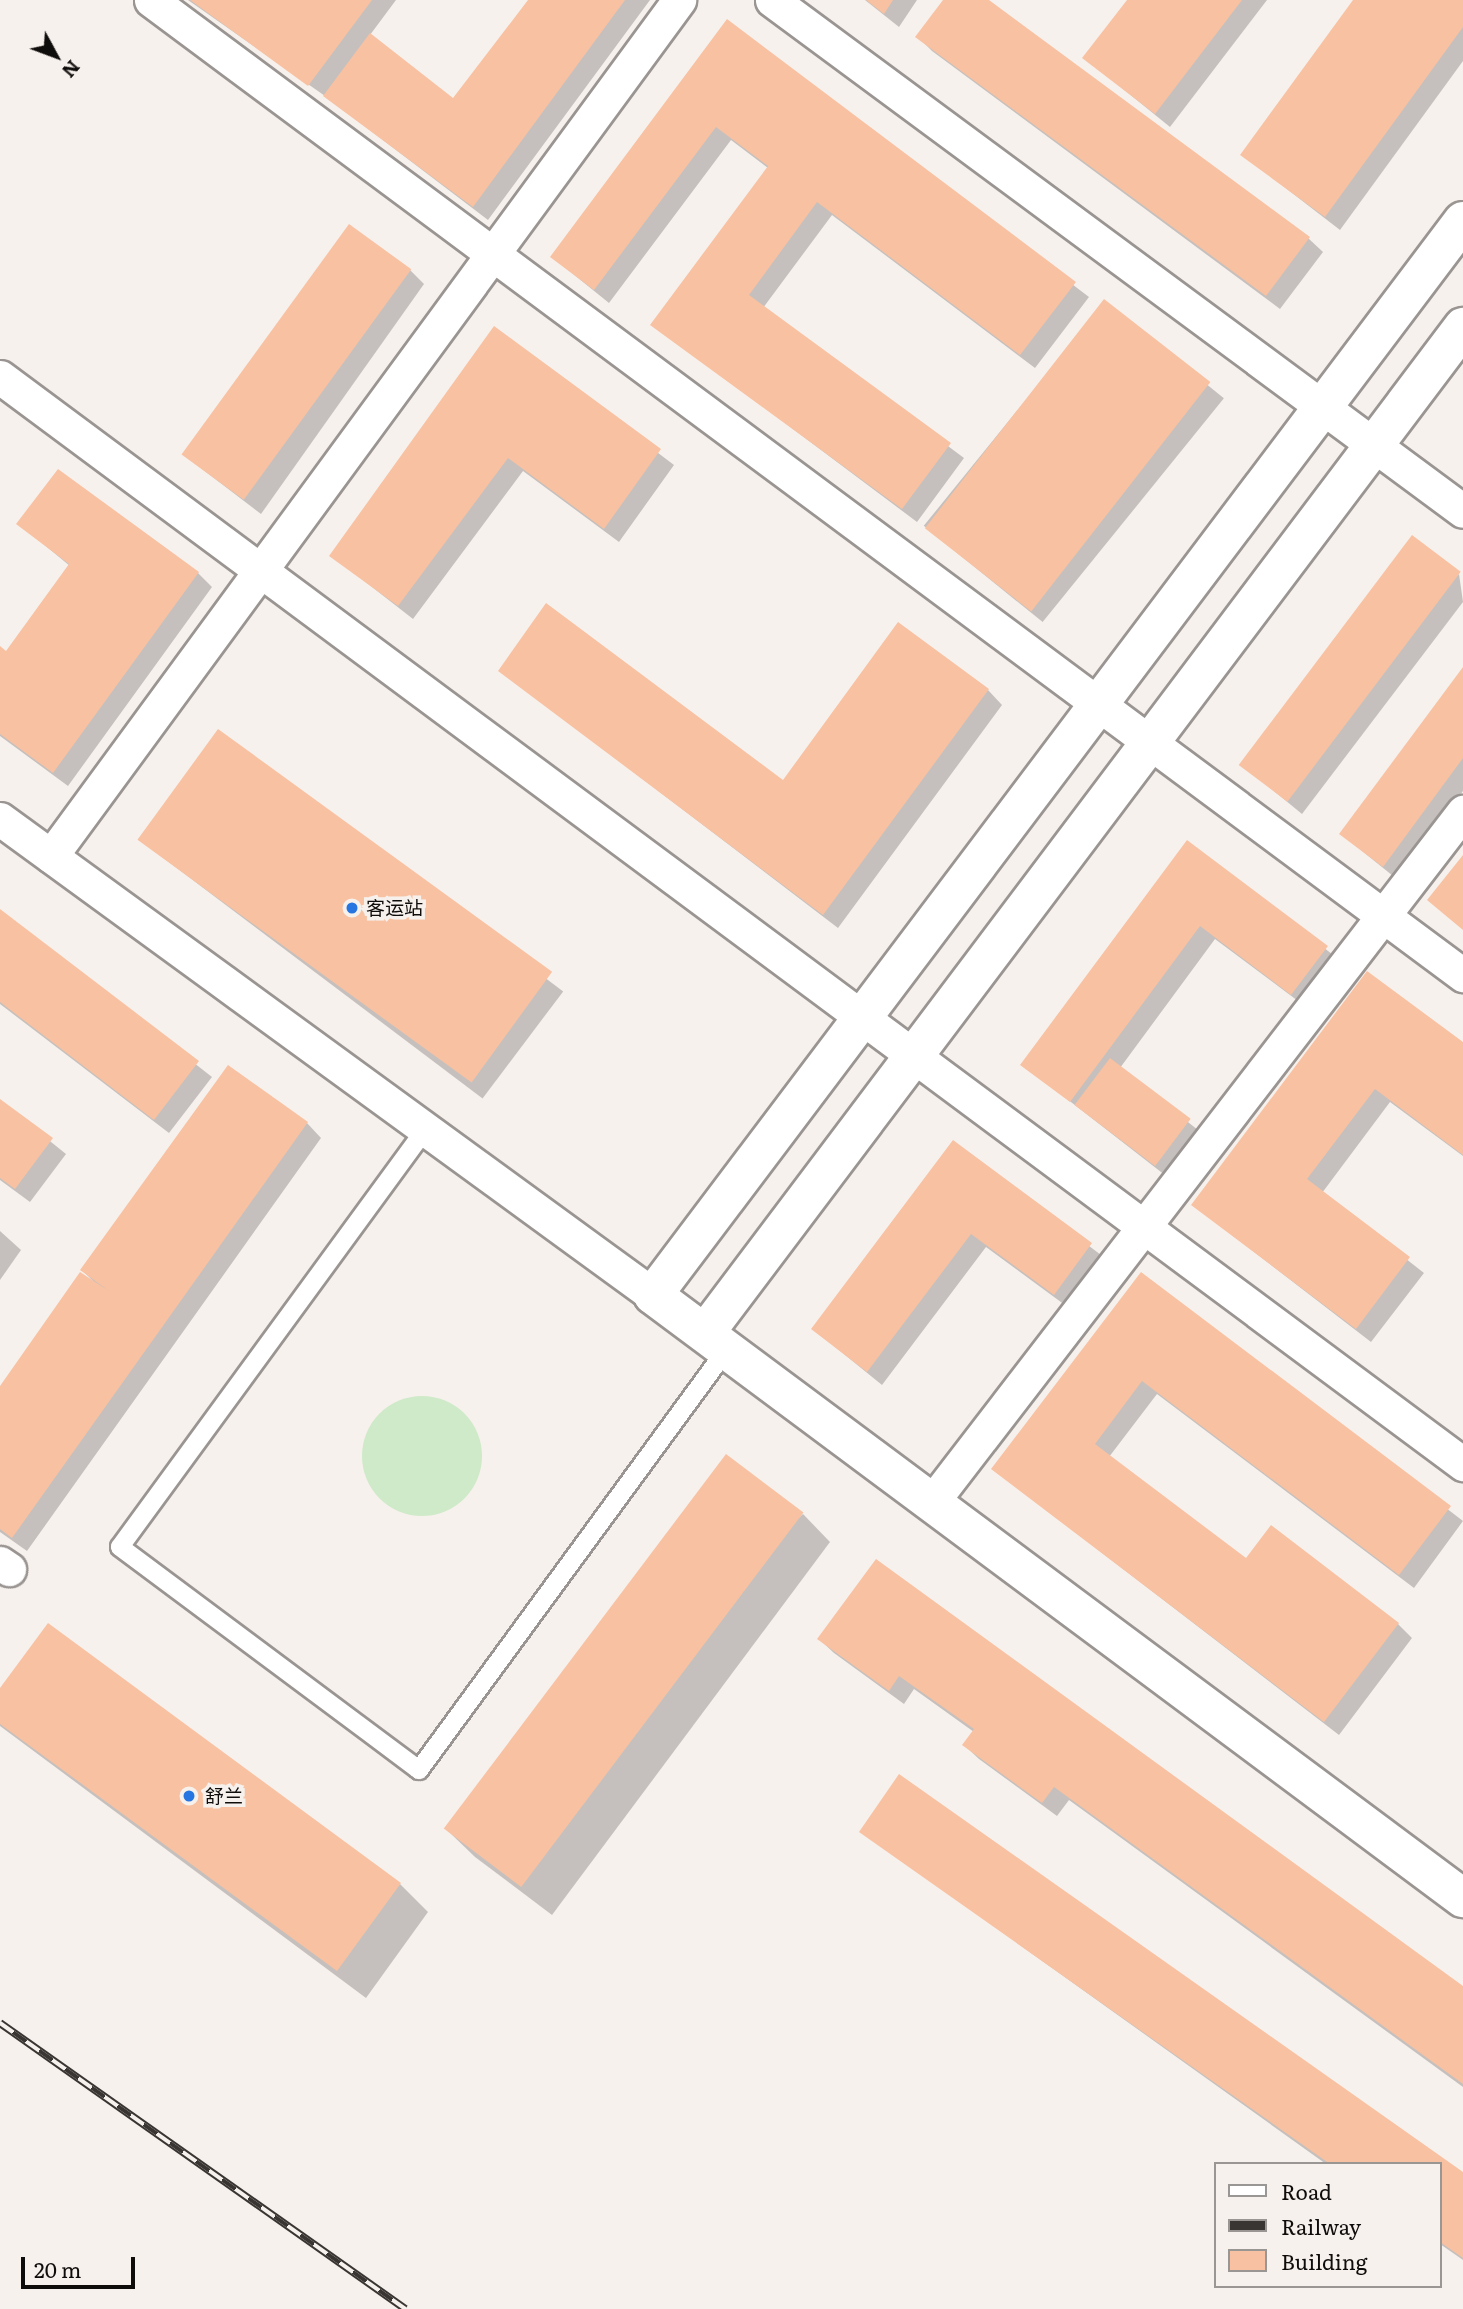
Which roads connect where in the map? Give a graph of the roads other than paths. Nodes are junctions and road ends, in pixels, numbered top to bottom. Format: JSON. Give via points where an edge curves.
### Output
{"nodes":[{"id":1,"x":151,"y":0,"type":"edge"},
{"id":2,"x":679,"y":0,"type":"edge"},
{"id":3,"x":772,"y":0,"type":"edge"},
{"id":4,"x":1463,"y":221,"type":"edge"},
{"id":5,"x":492,"y":254,"type":"junction"},
{"id":6,"x":1463,"y":327,"type":"edge"},
{"id":7,"x":0,"y":377,"type":"edge"},
{"id":8,"x":1321,"y":409,"type":"junction"},
{"id":9,"x":1372,"y":447,"type":"junction"},
{"id":10,"x":1463,"y":511,"type":"edge"},
{"id":11,"x":261,"y":569,"type":"junction"},
{"id":12,"x":1097,"y":706,"type":"junction"},
{"id":13,"x":1149,"y":744,"type":"junction"},
{"id":14,"x":1463,"y":812,"type":"edge"},
{"id":15,"x":0,"y":819,"type":"edge"},
{"id":16,"x":51,"y":856,"type":"junction"},
{"id":17,"x":1383,"y":916,"type":"junction"},
{"id":18,"x":1463,"y":975,"type":"edge"},
{"id":19,"x":864,"y":1015,"type":"junction"},
{"id":20,"x":916,"y":1053,"type":"junction"},
{"id":21,"x":427,"y":1126,"type":"junction"},
{"id":22,"x":1145,"y":1225,"type":"junction"},
{"id":23,"x":653,"y":1295,"type":"junction"},
{"id":24,"x":716,"y":1341,"type":"junction"},
{"id":25,"x":1463,"y":1464,"type":"edge"},
{"id":26,"x":932,"y":1502,"type":"junction"},
{"id":27,"x":1463,"y":1898,"type":"edge"}],
"edges":[{"from":1,"to":5,"type":"street"},
{"from":2,"to":5,"type":"street"},
{"from":3,"to":8,"type":"street"},
{"from":4,"to":8,"type":"street"},
{"from":5,"to":11,"type":"street"},
{"from":5,"to":12,"type":"street"},
{"from":6,"to":9,"type":"street"},
{"from":7,"to":11,"type":"street"},
{"from":8,"to":9,"type":"street"},
{"from":8,"to":12,"type":"street"},
{"from":9,"to":10,"type":"street"},
{"from":9,"to":13,"type":"street"},
{"from":11,"to":16,"type":"street"},
{"from":11,"to":19,"type":"street"},
{"from":12,"to":13,"type":"street"},
{"from":12,"to":19,"type":"street"},
{"from":13,"to":17,"type":"street"},
{"from":13,"to":20,"type":"street"},
{"from":14,"to":17,"type":"street"},
{"from":15,"to":16,"type":"street"},
{"from":16,"to":21,"type":"street"},
{"from":17,"to":18,"type":"street"},
{"from":17,"to":22,"type":"street"},
{"from":19,"to":20,"type":"street"},
{"from":19,"to":23,"type":"street"},
{"from":20,"to":22,"type":"street"},
{"from":20,"to":24,"type":"street"},
{"from":21,"to":23,"type":"street"},
{"from":21,"to":24,"type":"lane","via":[[120,1547],[419,1770]]},
{"from":22,"to":25,"type":"street"},
{"from":22,"to":26,"type":"street"},
{"from":23,"to":24,"type":"street"},
{"from":24,"to":26,"type":"street"},
{"from":26,"to":27,"type":"street"}]}
